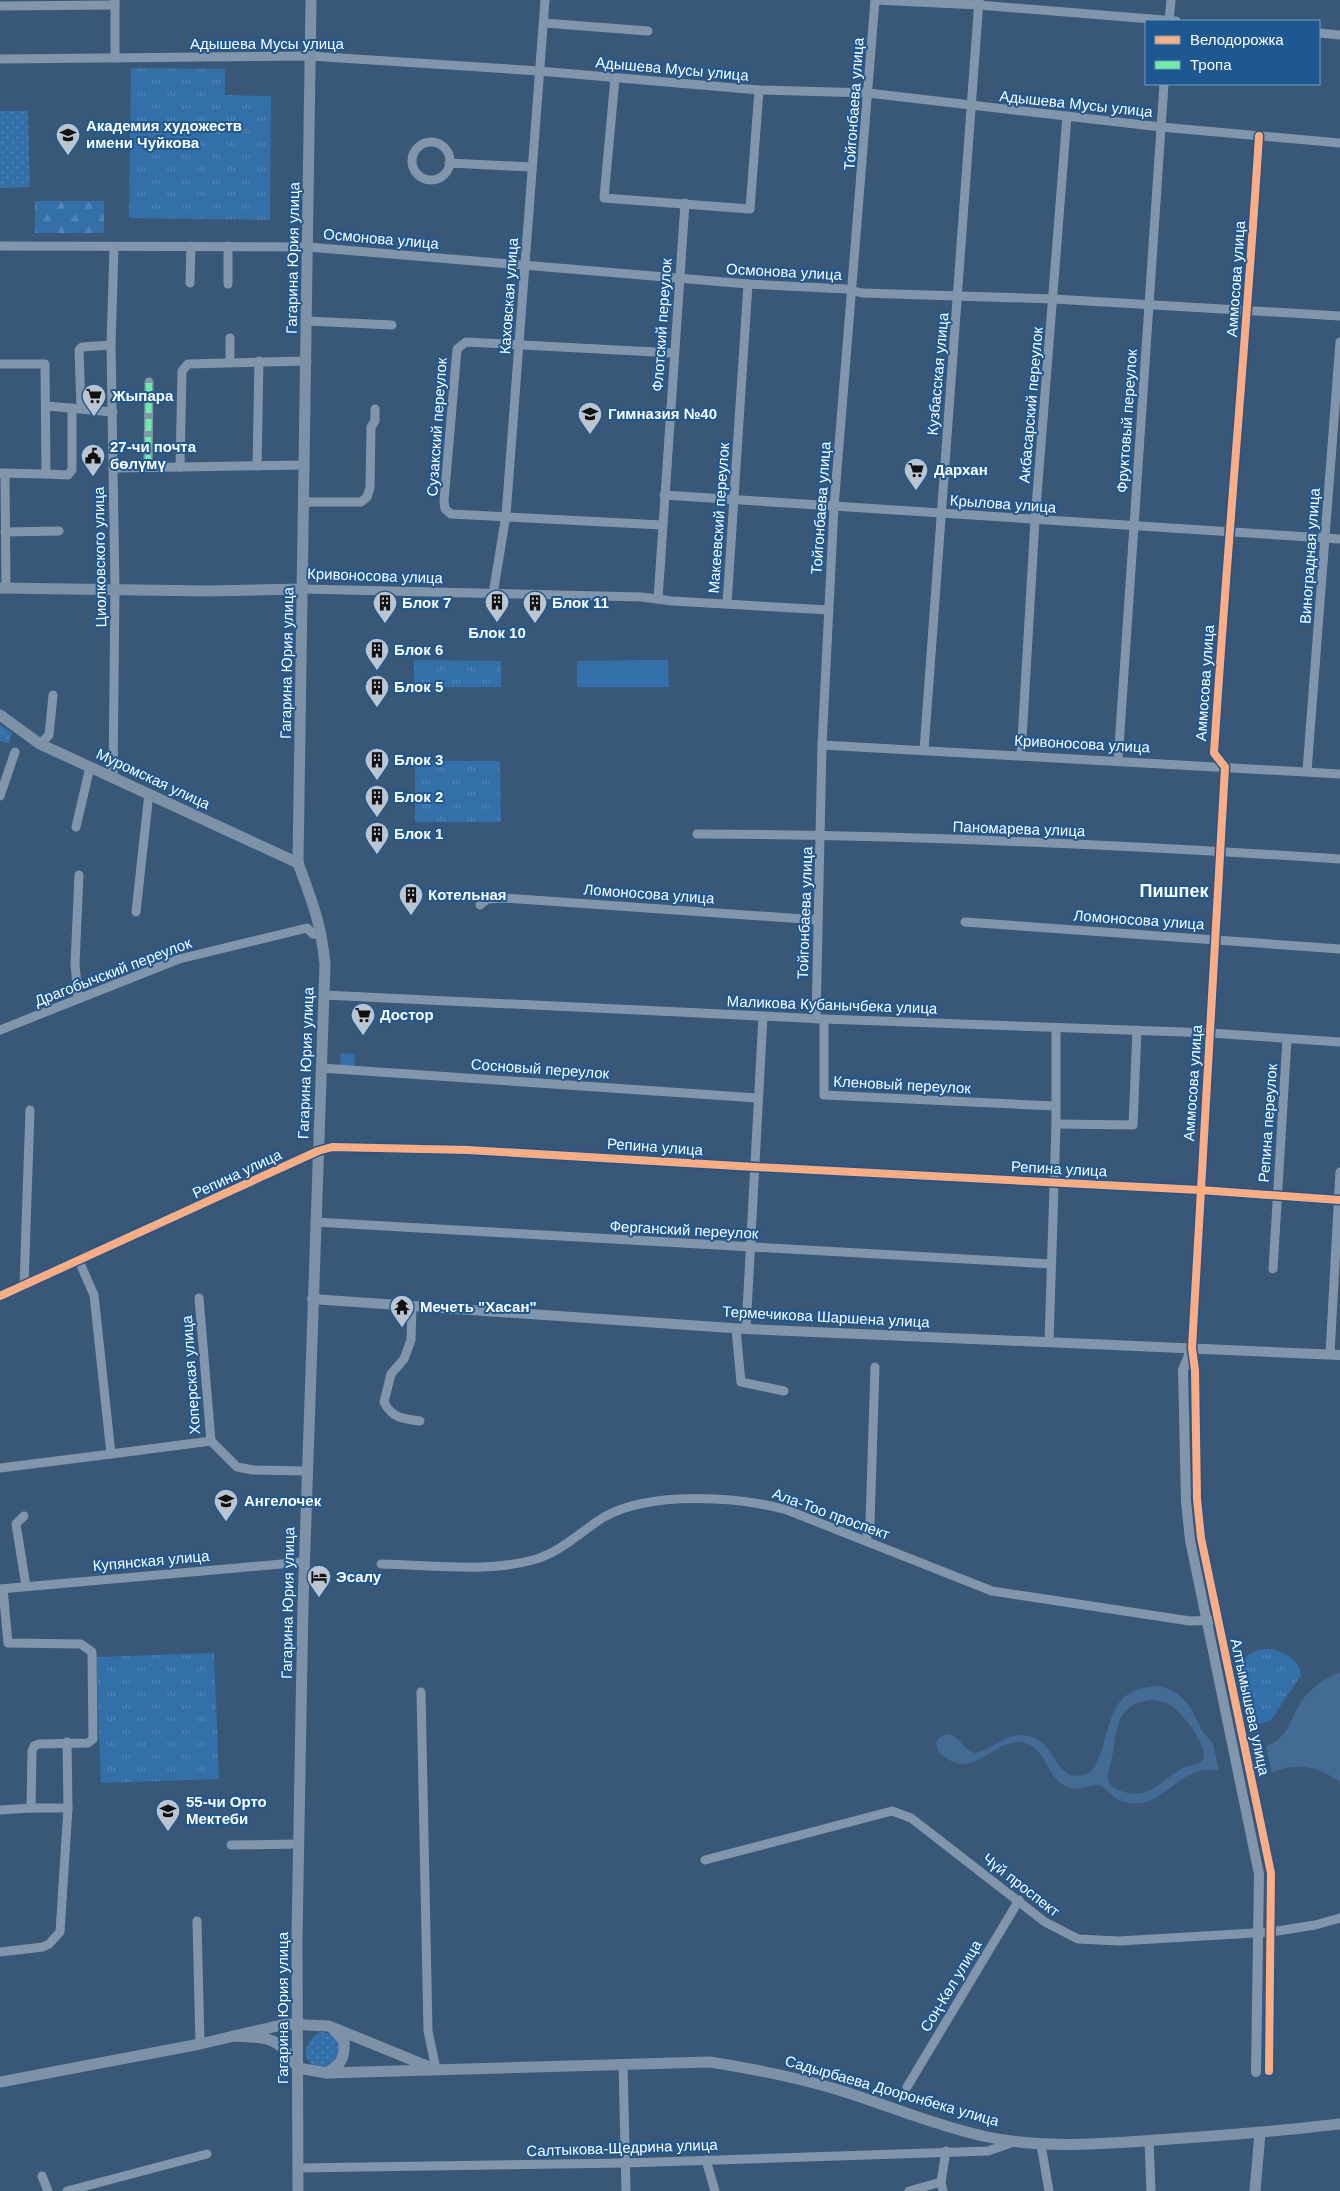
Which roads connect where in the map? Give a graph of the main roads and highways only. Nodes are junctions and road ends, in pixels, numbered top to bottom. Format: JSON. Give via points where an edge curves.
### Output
{"nodes":[{"id":1,"x":310,"y":0,"type":"edge"},
{"id":2,"x":3,"y":588,"type":"edge"},
{"id":3,"x":304,"y":589,"type":"junction"},
{"id":4,"x":0,"y":715,"type":"edge"},
{"id":5,"x":298,"y":863,"type":"junction"},
{"id":6,"x":298,"y":2026,"type":"junction"},
{"id":7,"x":329,"y":2026,"type":"junction"},
{"id":8,"x":232,"y":2036,"type":"junction"},
{"id":9,"x":298,"y":2068,"type":"junction"},
{"id":10,"x":436,"y":2069,"type":"junction"},
{"id":11,"x":327,"y":2073,"type":"junction"},
{"id":12,"x":0,"y":2082,"type":"edge"},
{"id":13,"x":1340,"y":2124,"type":"edge"},
{"id":14,"x":1260,"y":2132,"type":"junction"},
{"id":15,"x":298,"y":2191,"type":"edge"},
{"id":16,"x":1255,"y":2191,"type":"edge"}],
"edges":[{"from":1,"to":3,"type":"main road","name":"Гагарина Юрия улица"},
{"from":2,"to":3,"type":"main road","name":"Кривоносова улица"},
{"from":3,"to":5,"type":"main road","name":"Гагарина Юрия улица"},
{"from":4,"to":5,"type":"main road","name":"Муромская улица","via":[[40,744]]},
{"from":5,"to":6,"type":"main road","name":"Гагарина Юрия улица","via":[[317,912],[325,964],[306,1470]]},
{"from":6,"to":7,"type":"main road","name":"Садырбаева Дооронбека улица"},
{"from":6,"to":8,"type":"main road","name":"Садырбаева Дооронбека улица","via":[[286,2024]]},
{"from":6,"to":9,"type":"main road","name":"Гагарина Юрия улица"},
{"from":7,"to":10,"type":"main road","name":"Садырбаева Дооронбека улица"},
{"from":7,"to":11,"type":"main road","via":[[344,2041],[345,2050],[338,2066]]},
{"from":8,"to":9,"type":"main road","via":[[274,2041],[289,2054]]},
{"from":8,"to":12,"type":"main road","name":"Садырбаева Дооронбека улица"},
{"from":9,"to":11,"type":"main road","name":"Садырбаева Дооронбека улица"},
{"from":9,"to":15,"type":"main road","name":"Гагарина Юрия улица"},
{"from":10,"to":11,"type":"main road","name":"Садырбаева Дооронбека улица"},
{"from":10,"to":14,"type":"main road","name":"Садырбаева Дооронбека улица","via":[[710,2062],[771,2072],[983,2136],[1041,2144]]},
{"from":13,"to":14,"type":"main road","name":"Садырбаева Дооронбека улица"},
{"from":14,"to":16,"type":"main road"}]}
